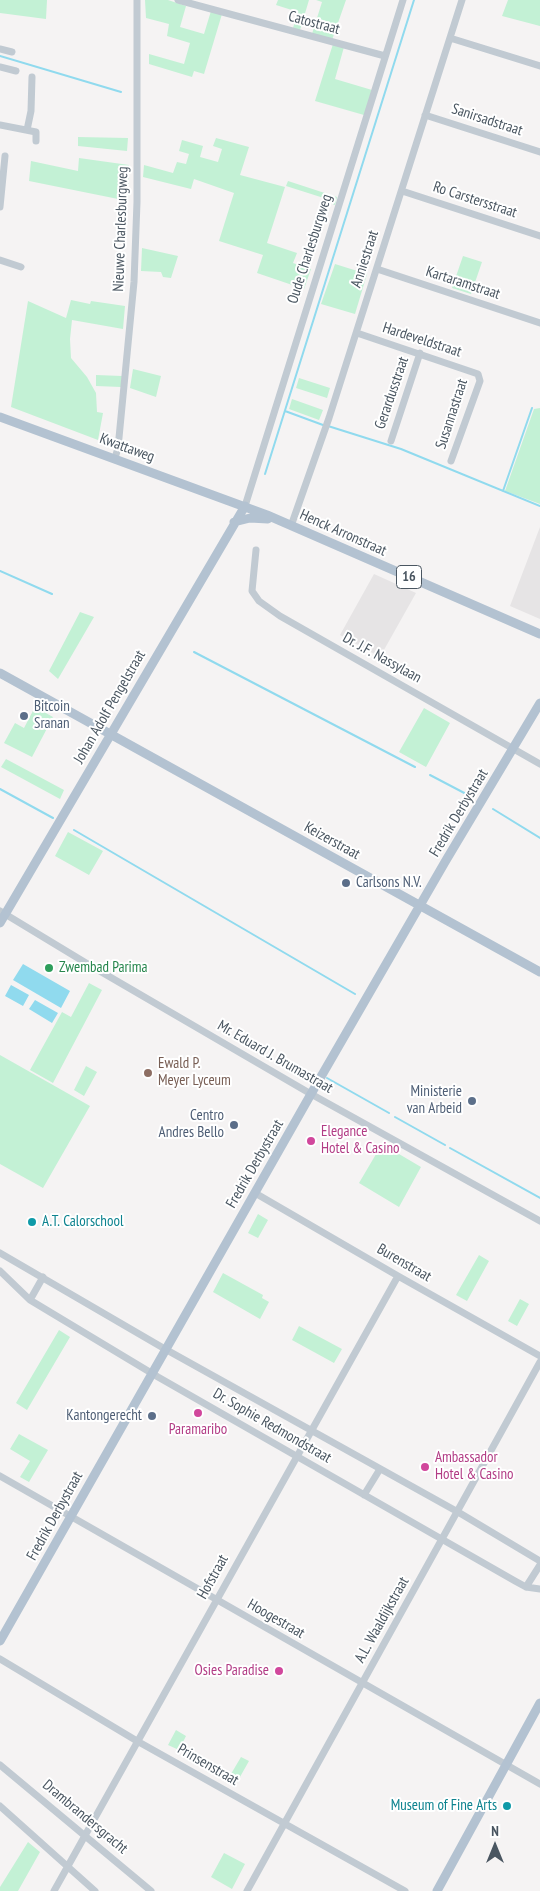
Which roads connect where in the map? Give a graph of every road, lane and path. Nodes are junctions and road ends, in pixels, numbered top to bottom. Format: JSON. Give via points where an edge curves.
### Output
{"nodes":[{"id":1,"x":137,"y":0,"type":"edge"},
{"id":2,"x":178,"y":0,"type":"edge"},
{"id":3,"x":403,"y":0,"type":"edge"},
{"id":4,"x":462,"y":0,"type":"edge"},
{"id":5,"x":450,"y":38,"type":"junction"},
{"id":6,"x":0,"y":49,"type":"edge"},
{"id":7,"x":12,"y":52,"type":"dead end"},
{"id":8,"x":385,"y":56,"type":"junction"},
{"id":9,"x":540,"y":66,"type":"edge"},
{"id":10,"x":0,"y":67,"type":"edge"},
{"id":11,"x":16,"y":72,"type":"dead end"},
{"id":12,"x":32,"y":77,"type":"dead end"},
{"id":13,"x":425,"y":115,"type":"junction"},
{"id":14,"x":0,"y":125,"type":"edge"},
{"id":15,"x":27,"y":130,"type":"junction"},
{"id":16,"x":36,"y":140,"type":"dead end"},
{"id":17,"x":540,"y":152,"type":"edge"},
{"id":18,"x":5,"y":156,"type":"dead end"},
{"id":19,"x":402,"y":191,"type":"junction"},
{"id":20,"x":0,"y":207,"type":"edge"},
{"id":21,"x":540,"y":236,"type":"edge"},
{"id":22,"x":0,"y":260,"type":"edge"},
{"id":23,"x":21,"y":267,"type":"dead end"},
{"id":24,"x":377,"y":269,"type":"junction"},
{"id":25,"x":540,"y":323,"type":"edge"},
{"id":26,"x":357,"y":333,"type":"junction"},
{"id":27,"x":420,"y":353,"type":"junction"},
{"id":28,"x":478,"y":374,"type":"joint"},
{"id":29,"x":0,"y":417,"type":"edge"},
{"id":30,"x":391,"y":441,"type":"dead end"},
{"id":31,"x":115,"y":458,"type":"junction"},
{"id":32,"x":451,"y":461,"type":"dead end"},
{"id":33,"x":245,"y":506,"type":"junction"},
{"id":34,"x":278,"y":520,"type":"junction"},
{"id":35,"x":234,"y":522,"type":"junction"},
{"id":36,"x":291,"y":526,"type":"junction"},
{"id":37,"x":256,"y":550,"type":"dead end"},
{"id":38,"x":540,"y":634,"type":"edge"},
{"id":39,"x":0,"y":673,"type":"edge"},
{"id":40,"x":540,"y":703,"type":"edge"},
{"id":41,"x":110,"y":734,"type":"junction"},
{"id":42,"x":514,"y":749,"type":"junction"},
{"id":43,"x":540,"y":764,"type":"edge"},
{"id":44,"x":420,"y":906,"type":"junction"},
{"id":45,"x":3,"y":913,"type":"edge"},
{"id":46,"x":0,"y":923,"type":"edge"},
{"id":47,"x":540,"y":972,"type":"edge"},
{"id":48,"x":311,"y":1094,"type":"junction"},
{"id":49,"x":255,"y":1193,"type":"junction"},
{"id":50,"x":540,"y":1221,"type":"edge"},
{"id":51,"x":0,"y":1253,"type":"edge"},
{"id":52,"x":1,"y":1274,"type":"edge"},
{"id":53,"x":398,"y":1276,"type":"junction"},
{"id":54,"x":43,"y":1277,"type":"junction"},
{"id":55,"x":30,"y":1300,"type":"junction"},
{"id":56,"x":165,"y":1349,"type":"junction"},
{"id":57,"x":540,"y":1356,"type":"edge"},
{"id":58,"x":540,"y":1362,"type":"edge"},
{"id":59,"x":152,"y":1373,"type":"junction"},
{"id":60,"x":311,"y":1430,"type":"junction"},
{"id":61,"x":297,"y":1456,"type":"junction"},
{"id":62,"x":380,"y":1469,"type":"junction"},
{"id":63,"x":0,"y":1476,"type":"edge"},
{"id":64,"x":364,"y":1495,"type":"junction"},
{"id":65,"x":458,"y":1512,"type":"junction"},
{"id":66,"x":70,"y":1518,"type":"junction"},
{"id":67,"x":442,"y":1540,"type":"junction"},
{"id":68,"x":540,"y":1560,"type":"edge"},
{"id":69,"x":540,"y":1565,"type":"edge"},
{"id":70,"x":526,"y":1587,"type":"junction"},
{"id":71,"x":540,"y":1589,"type":"edge"},
{"id":72,"x":216,"y":1600,"type":"junction"},
{"id":73,"x":0,"y":1641,"type":"edge"},
{"id":74,"x":0,"y":1659,"type":"edge"},
{"id":75,"x":362,"y":1683,"type":"junction"},
{"id":76,"x":540,"y":1703,"type":"edge"},
{"id":77,"x":138,"y":1741,"type":"junction"},
{"id":78,"x":0,"y":1764,"type":"edge"},
{"id":79,"x":506,"y":1765,"type":"junction"},
{"id":80,"x":540,"y":1784,"type":"edge"},
{"id":81,"x":0,"y":1806,"type":"edge"},
{"id":82,"x":284,"y":1824,"type":"junction"},
{"id":83,"x":85,"y":1835,"type":"junction"},
{"id":84,"x":68,"y":1866,"type":"junction"},
{"id":85,"x":54,"y":1891,"type":"edge"},
{"id":86,"x":95,"y":1891,"type":"edge"},
{"id":87,"x":151,"y":1891,"type":"edge"},
{"id":88,"x":247,"y":1891,"type":"edge"},
{"id":89,"x":405,"y":1891,"type":"edge"},
{"id":90,"x":437,"y":1891,"type":"edge"}],
"edges":[{"from":1,"to":31,"type":"street","name":"Nieuwe Charlesburgweg","via":[[134,282]]},
{"from":2,"to":8,"type":"street","name":"Catostraat"},
{"from":3,"to":8,"type":"street","name":"Oude Charlesburgweg"},
{"from":4,"to":5,"type":"street","name":"Anniestraat"},
{"from":5,"to":9,"type":"street"},
{"from":5,"to":13,"type":"street","name":"Anniestraat"},
{"from":6,"to":7,"type":"street"},
{"from":8,"to":33,"type":"street","name":"Oude Charlesburgweg"},
{"from":10,"to":11,"type":"street"},
{"from":12,"to":15,"type":"street"},
{"from":13,"to":17,"type":"street","name":"Sanirsadstraat"},
{"from":13,"to":19,"type":"street","name":"Anniestraat"},
{"from":14,"to":15,"type":"street"},
{"from":15,"to":16,"type":"street","via":[[36,132]]},
{"from":18,"to":20,"type":"street"},
{"from":19,"to":21,"type":"street","name":"Ro Carstersstraat"},
{"from":19,"to":24,"type":"street","name":"Anniestraat"},
{"from":22,"to":23,"type":"street"},
{"from":24,"to":25,"type":"street","name":"Kartaramstraat"},
{"from":24,"to":26,"type":"street","name":"Anniestraat"},
{"from":26,"to":27,"type":"street","name":"Hardeveldstraat"},
{"from":26,"to":36,"type":"street","name":"Anniestraat"},
{"from":27,"to":28,"type":"street","name":"Hardeveldstraat"},
{"from":27,"to":30,"type":"street","name":"Gerardusstraat"},
{"from":28,"to":32,"type":"street","name":"Susannastraat","via":[[480,381]]},
{"from":29,"to":31,"type":"main road","name":"Kwattaweg","number":"16"},
{"from":31,"to":33,"type":"main road","name":"Kwattaweg","number":"16"},
{"from":33,"to":34,"type":"main road","name":"Henck Arronstraat","number":"16"},
{"from":33,"to":35,"type":"main road","name":"Johan Adolf Pengelstraat"},
{"from":34,"to":35,"type":"main road","via":[[256,518]]},
{"from":34,"to":36,"type":"main road","name":"Henck Arronstraat","number":"16"},
{"from":35,"to":41,"type":"main road","name":"Johan Adolf Pengelstraat"},
{"from":36,"to":38,"type":"main road","name":"Henck Arronstraat","number":"16"},
{"from":37,"to":42,"type":"street","name":"Dr. J.F. Nassylaan","via":[[252,591],[259,601]]},
{"from":39,"to":41,"type":"main road","name":"Keizerstraat"},
{"from":40,"to":42,"type":"main road","name":"Fredrik Derbystraat"},
{"from":41,"to":44,"type":"main road","name":"Keizerstraat"},
{"from":41,"to":45,"type":"main road","name":"Johan Adolf Pengelstraat"},
{"from":42,"to":43,"type":"street","name":"Dr. J.F. Nassylaan"},
{"from":42,"to":44,"type":"main road","name":"Fredrik Derbystraat"},
{"from":44,"to":47,"type":"main road","name":"Keizerstraat"},
{"from":44,"to":48,"type":"main road","name":"Fredrik Derbystraat"},
{"from":45,"to":46,"type":"main road","name":"Johan Adolf Pengelstraat"},
{"from":45,"to":48,"type":"street","name":"Mr. Eduard J. Brumastraat"},
{"from":48,"to":49,"type":"main road","name":"Fredrik Derbystraat"},
{"from":48,"to":50,"type":"street","name":"Mr. Eduard J. Brumastraat"},
{"from":49,"to":53,"type":"street","name":"Burenstraat"},
{"from":49,"to":56,"type":"main road","name":"Fredrik Derbystraat"},
{"from":51,"to":54,"type":"street","name":"Dr. Sophie Redmondstraat"},
{"from":52,"to":55,"type":"street","name":"Dr. Sophie Redmondstraat"},
{"from":53,"to":57,"type":"street","name":"Burenstraat"},
{"from":53,"to":60,"type":"street","name":"Hofstraat"},
{"from":54,"to":55,"type":"street"},
{"from":54,"to":56,"type":"street","name":"Dr. Sophie Redmondstraat"},
{"from":55,"to":59,"type":"street","name":"Dr. Sophie Redmondstraat"},
{"from":56,"to":59,"type":"main road","name":"Fredrik Derbystraat"},
{"from":56,"to":60,"type":"street","name":"Dr. Sophie Redmondstraat"},
{"from":58,"to":65,"type":"street","name":"A.L. Waaldijkstraat"},
{"from":59,"to":61,"type":"street","name":"Dr. Sophie Redmondstraat"},
{"from":59,"to":66,"type":"main road","name":"Fredrik Derbystraat"},
{"from":60,"to":61,"type":"street","name":"Hofstraat"},
{"from":60,"to":62,"type":"street","name":"Dr. Sophie Redmondstraat"},
{"from":61,"to":64,"type":"street","name":"Dr. Sophie Redmondstraat"},
{"from":61,"to":72,"type":"street","name":"Hofstraat"},
{"from":62,"to":64,"type":"street"},
{"from":62,"to":65,"type":"street","name":"Dr. Sophie Redmondstraat"},
{"from":63,"to":66,"type":"street","name":"Hoogestraat"},
{"from":64,"to":67,"type":"street","name":"Dr. Sophie Redmondstraat"},
{"from":65,"to":67,"type":"street","name":"A.L. Waaldijkstraat"},
{"from":65,"to":68,"type":"street","name":"Dr. Sophie Redmondstraat"},
{"from":66,"to":72,"type":"street","name":"Hoogestraat"},
{"from":66,"to":73,"type":"main road","name":"Fredrik Derbystraat"},
{"from":67,"to":70,"type":"street","name":"Dr. Sophie Redmondstraat"},
{"from":67,"to":75,"type":"street","name":"A.L. Waaldijkstraat"},
{"from":69,"to":70,"type":"street"},
{"from":70,"to":71,"type":"street","name":"Dr. Sophie Redmondstraat"},
{"from":72,"to":75,"type":"street","name":"Hoogestraat"},
{"from":72,"to":77,"type":"street","name":"Hofstraat"},
{"from":74,"to":77,"type":"street","name":"Prinsenstraat"},
{"from":75,"to":79,"type":"street","name":"Hoogestraat"},
{"from":75,"to":82,"type":"street","name":"A.L. Waaldijkstraat"},
{"from":76,"to":79,"type":"main road"},
{"from":77,"to":82,"type":"street","name":"Prinsenstraat"},
{"from":77,"to":83,"type":"street","name":"Hofstraat"},
{"from":78,"to":83,"type":"street","name":"Drambrandersgracht"},
{"from":79,"to":80,"type":"street","name":"Hoogestraat"},
{"from":79,"to":90,"type":"main road"},
{"from":81,"to":84,"type":"street"},
{"from":82,"to":88,"type":"street","name":"A.L. Waaldijkstraat"},
{"from":82,"to":89,"type":"street","name":"Prinsenstraat"},
{"from":83,"to":84,"type":"street","name":"Hofstraat"},
{"from":83,"to":87,"type":"street","name":"Drambrandersgracht"},
{"from":84,"to":85,"type":"street","name":"Hofstraat"},
{"from":84,"to":86,"type":"street"}]}
